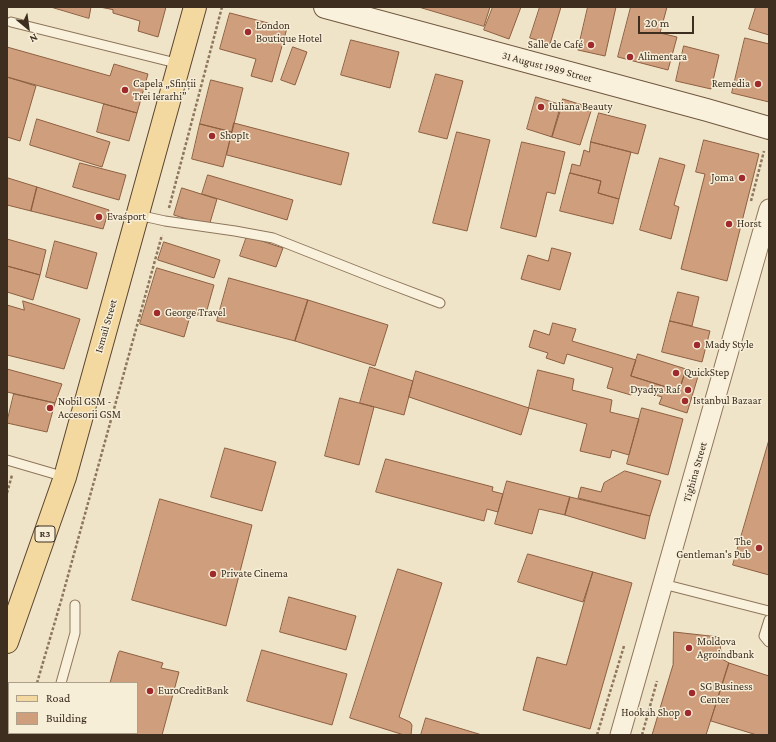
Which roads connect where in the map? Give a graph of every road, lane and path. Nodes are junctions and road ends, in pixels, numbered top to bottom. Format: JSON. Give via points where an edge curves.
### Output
{"nodes":[{"id":1,"x":196,"y":7,"type":"edge"},
{"id":2,"x":222,"y":7,"type":"edge"},
{"id":3,"x":325,"y":7,"type":"edge"},
{"id":4,"x":11,"y":22,"type":"dead end"},
{"id":5,"x":180,"y":64,"type":"junction"},
{"id":6,"x":769,"y":128,"type":"edge"},
{"id":7,"x":769,"y":209,"type":"edge"},
{"id":8,"x":138,"y":215,"type":"junction"},
{"id":9,"x":165,"y":221,"type":"junction"},
{"id":10,"x":440,"y":302,"type":"dead end"},
{"id":11,"x":7,"y":460,"type":"edge"},
{"id":12,"x":65,"y":477,"type":"junction"},
{"id":13,"x":663,"y":584,"type":"junction"},
{"id":14,"x":75,"y":605,"type":"dead end"},
{"id":15,"x":769,"y":611,"type":"edge"},
{"id":16,"x":769,"y":620,"type":"edge"},
{"id":17,"x":7,"y":642,"type":"edge"},
{"id":18,"x":769,"y":642,"type":"edge"},
{"id":19,"x":37,"y":682,"type":"edge"},
{"id":20,"x":62,"y":682,"type":"edge"},
{"id":21,"x":620,"y":735,"type":"edge"}],
"edges":[{"from":1,"to":5,"type":"main road","name":"Ismail Street","number":"R3"},
{"from":2,"to":9,"type":"path"},
{"from":3,"to":6,"type":"street","name":"31 August 1989 Street"},
{"from":4,"to":5,"type":"lane"},
{"from":5,"to":8,"type":"main road","name":"Ismail Street","number":"R3"},
{"from":7,"to":13,"type":"street","name":"Tighina Street"},
{"from":8,"to":9,"type":"lane"},
{"from":8,"to":12,"type":"main road","name":"Ismail Street","number":"R3"},
{"from":9,"to":10,"type":"lane","via":[[273,238]]},
{"from":9,"to":19,"type":"path"},
{"from":11,"to":12,"type":"lane"},
{"from":12,"to":17,"type":"main road","name":"Ismail Street","number":"R3"},
{"from":13,"to":15,"type":"lane"},
{"from":13,"to":21,"type":"street","name":"Tighina Street"},
{"from":14,"to":20,"type":"lane","via":[[75,633]]},
{"from":16,"to":18,"type":"lane","via":[[764,636]]}]}
